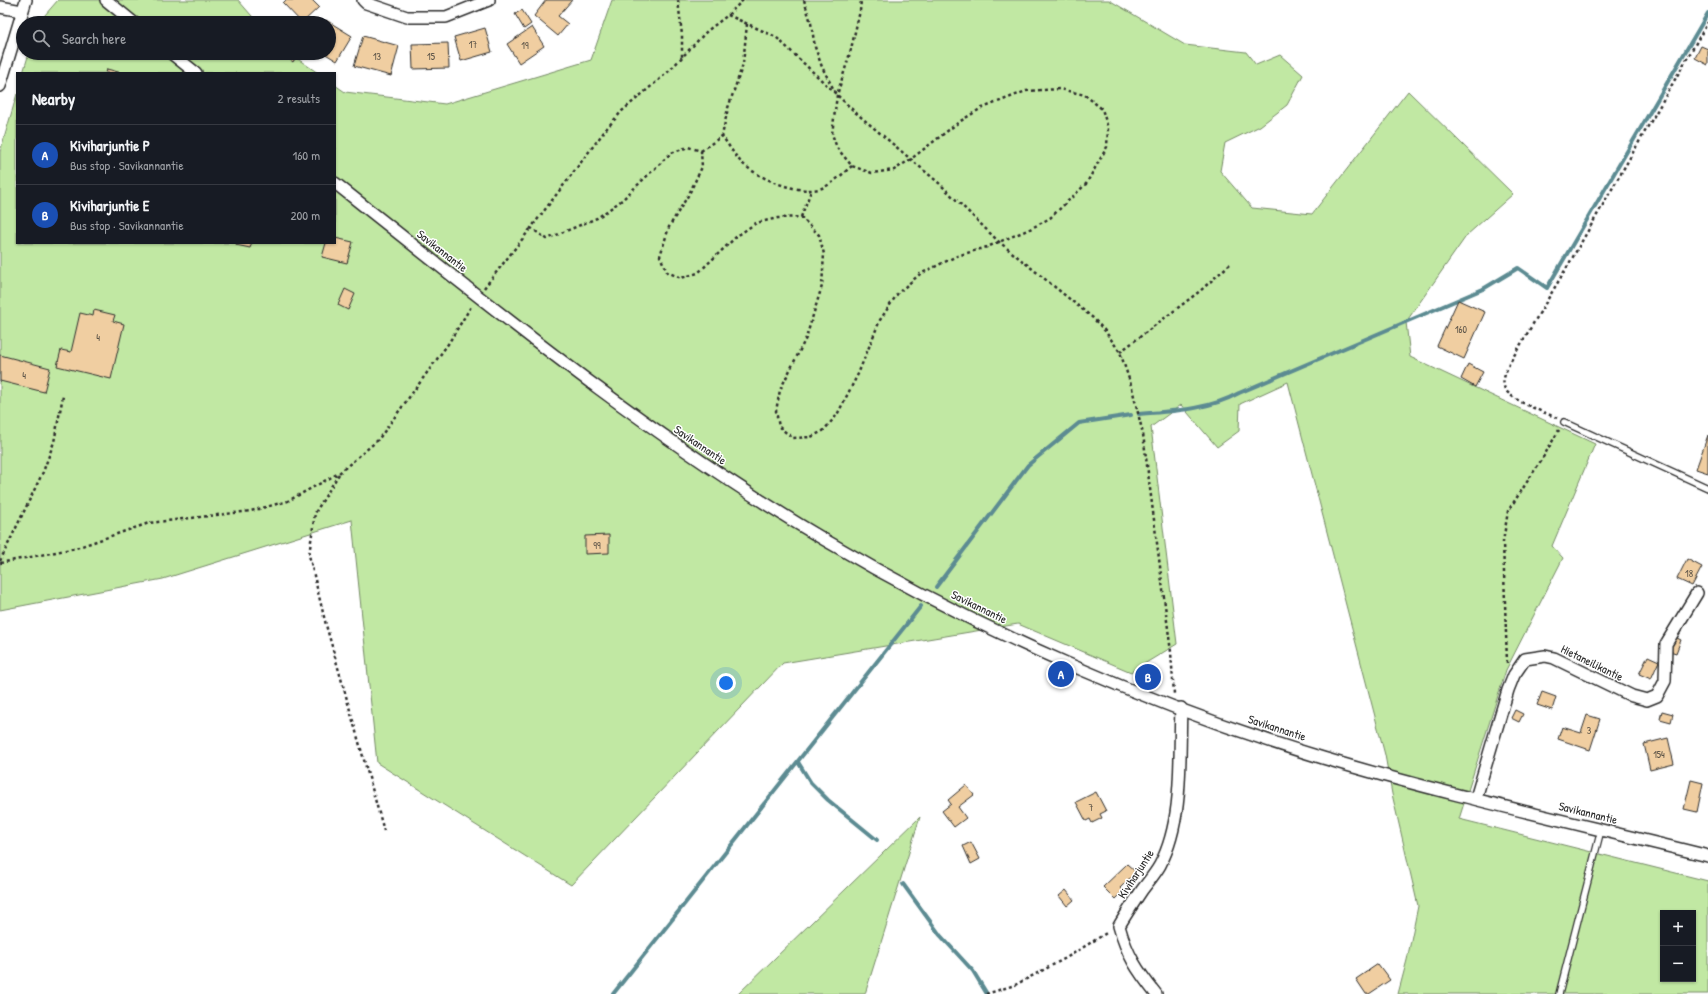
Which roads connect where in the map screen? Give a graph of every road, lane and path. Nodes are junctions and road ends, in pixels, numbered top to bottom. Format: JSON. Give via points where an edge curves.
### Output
{"nodes":[{"id":1,"x":26,"y":0,"type":"edge"},
{"id":2,"x":106,"y":0,"type":"edge"},
{"id":3,"x":363,"y":0,"type":"edge"},
{"id":4,"x":489,"y":0,"type":"edge"},
{"id":5,"x":678,"y":0,"type":"edge"},
{"id":6,"x":743,"y":0,"type":"edge"},
{"id":7,"x":804,"y":0,"type":"edge"},
{"id":8,"x":861,"y":0,"type":"edge"},
{"id":9,"x":0,"y":7,"type":"edge"},
{"id":10,"x":22,"y":11,"type":"junction"},
{"id":11,"x":728,"y":15,"type":"junction"},
{"id":12,"x":21,"y":16,"type":"edge"},
{"id":13,"x":125,"y":16,"type":"edge"},
{"id":14,"x":1708,"y":22,"type":"edge"},
{"id":15,"x":747,"y":24,"type":"junction"},
{"id":16,"x":16,"y":31,"type":"edge"},
{"id":17,"x":682,"y":57,"type":"junction"},
{"id":18,"x":180,"y":60,"type":"edge"},
{"id":19,"x":195,"y":72,"type":"edge"},
{"id":20,"x":0,"y":86,"type":"edge"},
{"id":21,"x":837,"y":95,"type":"junction"},
{"id":22,"x":722,"y":136,"type":"junction"},
{"id":23,"x":701,"y":151,"type":"junction"},
{"id":24,"x":912,"y":160,"type":"junction"},
{"id":25,"x":852,"y":166,"type":"junction"},
{"id":26,"x":336,"y":184,"type":"edge"},
{"id":27,"x":811,"y":191,"type":"junction"},
{"id":28,"x":801,"y":217,"type":"junction"},
{"id":29,"x":531,"y":228,"type":"junction"},
{"id":30,"x":998,"y":241,"type":"junction"},
{"id":31,"x":1230,"y":264,"type":"dead end"},
{"id":32,"x":478,"y":296,"type":"junction"},
{"id":33,"x":1120,"y":352,"type":"junction"},
{"id":34,"x":63,"y":396,"type":"dead end"},
{"id":35,"x":1564,"y":422,"type":"junction"},
{"id":36,"x":340,"y":473,"type":"junction"},
{"id":37,"x":1708,"y":488,"type":"edge"},
{"id":38,"x":0,"y":562,"type":"edge"},
{"id":39,"x":1698,"y":593,"type":"dead end"},
{"id":40,"x":1507,"y":667,"type":"dead end"},
{"id":41,"x":1178,"y":707,"type":"junction"},
{"id":42,"x":1476,"y":798,"type":"junction"},
{"id":43,"x":1601,"y":830,"type":"junction"},
{"id":44,"x":384,"y":831,"type":"dead end"},
{"id":45,"x":1708,"y":856,"type":"edge"},
{"id":46,"x":1119,"y":926,"type":"junction"},
{"id":47,"x":986,"y":994,"type":"edge"},
{"id":48,"x":1156,"y":994,"type":"edge"},
{"id":49,"x":1559,"y":994,"type":"edge"}],
"edges":[{"from":1,"to":10,"type":"street"},
{"from":2,"to":13,"type":"street"},
{"from":3,"to":4,"type":"street","via":[[407,17],[446,17]]},
{"from":5,"to":17,"type":"path"},
{"from":6,"to":11,"type":"path"},
{"from":7,"to":21,"type":"path","via":[[822,67]]},
{"from":8,"to":21,"type":"path","via":[[850,53]]},
{"from":9,"to":10,"type":"street"},
{"from":10,"to":12,"type":"street"},
{"from":11,"to":15,"type":"path"},
{"from":11,"to":17,"type":"path"},
{"from":14,"to":35,"type":"path","via":[[1509,364],[1504,378],[1505,388],[1518,400]]},
{"from":15,"to":21,"type":"path","via":[[776,37]]},
{"from":15,"to":22,"type":"path","via":[[744,64],[728,108]]},
{"from":16,"to":20,"type":"street"},
{"from":17,"to":29,"type":"path","via":[[622,111]]},
{"from":18,"to":19,"type":"street"},
{"from":21,"to":24,"type":"path"},
{"from":21,"to":25,"type":"path","via":[[832,134],[837,148]]},
{"from":22,"to":23,"type":"path"},
{"from":22,"to":27,"type":"path","via":[[741,162],[765,179]]},
{"from":23,"to":28,"type":"path","via":[[702,166],[669,227],[660,256],[667,272],[681,278],[698,273],[737,236],[756,223],[778,218]]},
{"from":23,"to":29,"type":"path","via":[[688,147],[671,153],[622,200],[597,218],[547,239]]},
{"from":24,"to":25,"type":"path","via":[[894,170],[872,173]]},
{"from":24,"to":30,"type":"path"},
{"from":24,"to":30,"type":"path","via":[[959,122],[980,109],[1026,90],[1060,89],[1085,94],[1102,109],[1108,128],[1107,147],[1086,184],[1050,218]]},
{"from":25,"to":27,"type":"path","via":[[824,187]]},
{"from":26,"to":32,"type":"street","name":"Savikannantie"},
{"from":27,"to":28,"type":"path"},
{"from":28,"to":30,"type":"path","via":[[819,235],[824,254],[822,286],[810,326],[780,390],[776,410],[779,428],[793,438],[811,437],[822,431],[837,415],[858,374],[880,320],[898,293],[920,274],[957,256]]},
{"from":29,"to":32,"type":"path"},
{"from":30,"to":33,"type":"path","via":[[1093,318]]},
{"from":31,"to":33,"type":"path","via":[[1200,291]]},
{"from":32,"to":36,"type":"path","via":[[448,344],[378,440]]},
{"from":32,"to":41,"type":"street","name":"Savikannantie","via":[[609,398],[750,494],[825,540],[953,609],[1038,650]]},
{"from":33,"to":41,"type":"path","via":[[1143,434]]},
{"from":34,"to":38,"type":"path","via":[[54,442],[43,472]]},
{"from":35,"to":37,"type":"lane"},
{"from":35,"to":40,"type":"path","via":[[1508,511],[1503,542]]},
{"from":36,"to":38,"type":"path","via":[[288,501],[251,511],[150,524],[76,548]]},
{"from":36,"to":44,"type":"path","via":[[314,513],[309,555]]},
{"from":39,"to":42,"type":"street","name":"Hietaneilikantie","via":[[1666,644],[1665,681],[1657,696],[1647,700],[1632,696],[1554,658],[1545,656],[1525,659],[1508,690]]},
{"from":41,"to":42,"type":"street","name":"Savikannantie","via":[[1324,758]]},
{"from":41,"to":46,"type":"street","name":"Kiviharjuntie","via":[[1178,790],[1173,827],[1160,866],[1132,903]]},
{"from":42,"to":43,"type":"street","name":"Savikannantie"},
{"from":43,"to":45,"type":"street","name":"Savikannantie"},
{"from":43,"to":49,"type":"lane"},
{"from":46,"to":47,"type":"path","via":[[1015,985]]},
{"from":46,"to":48,"type":"street","via":[[1135,965]]}]}
